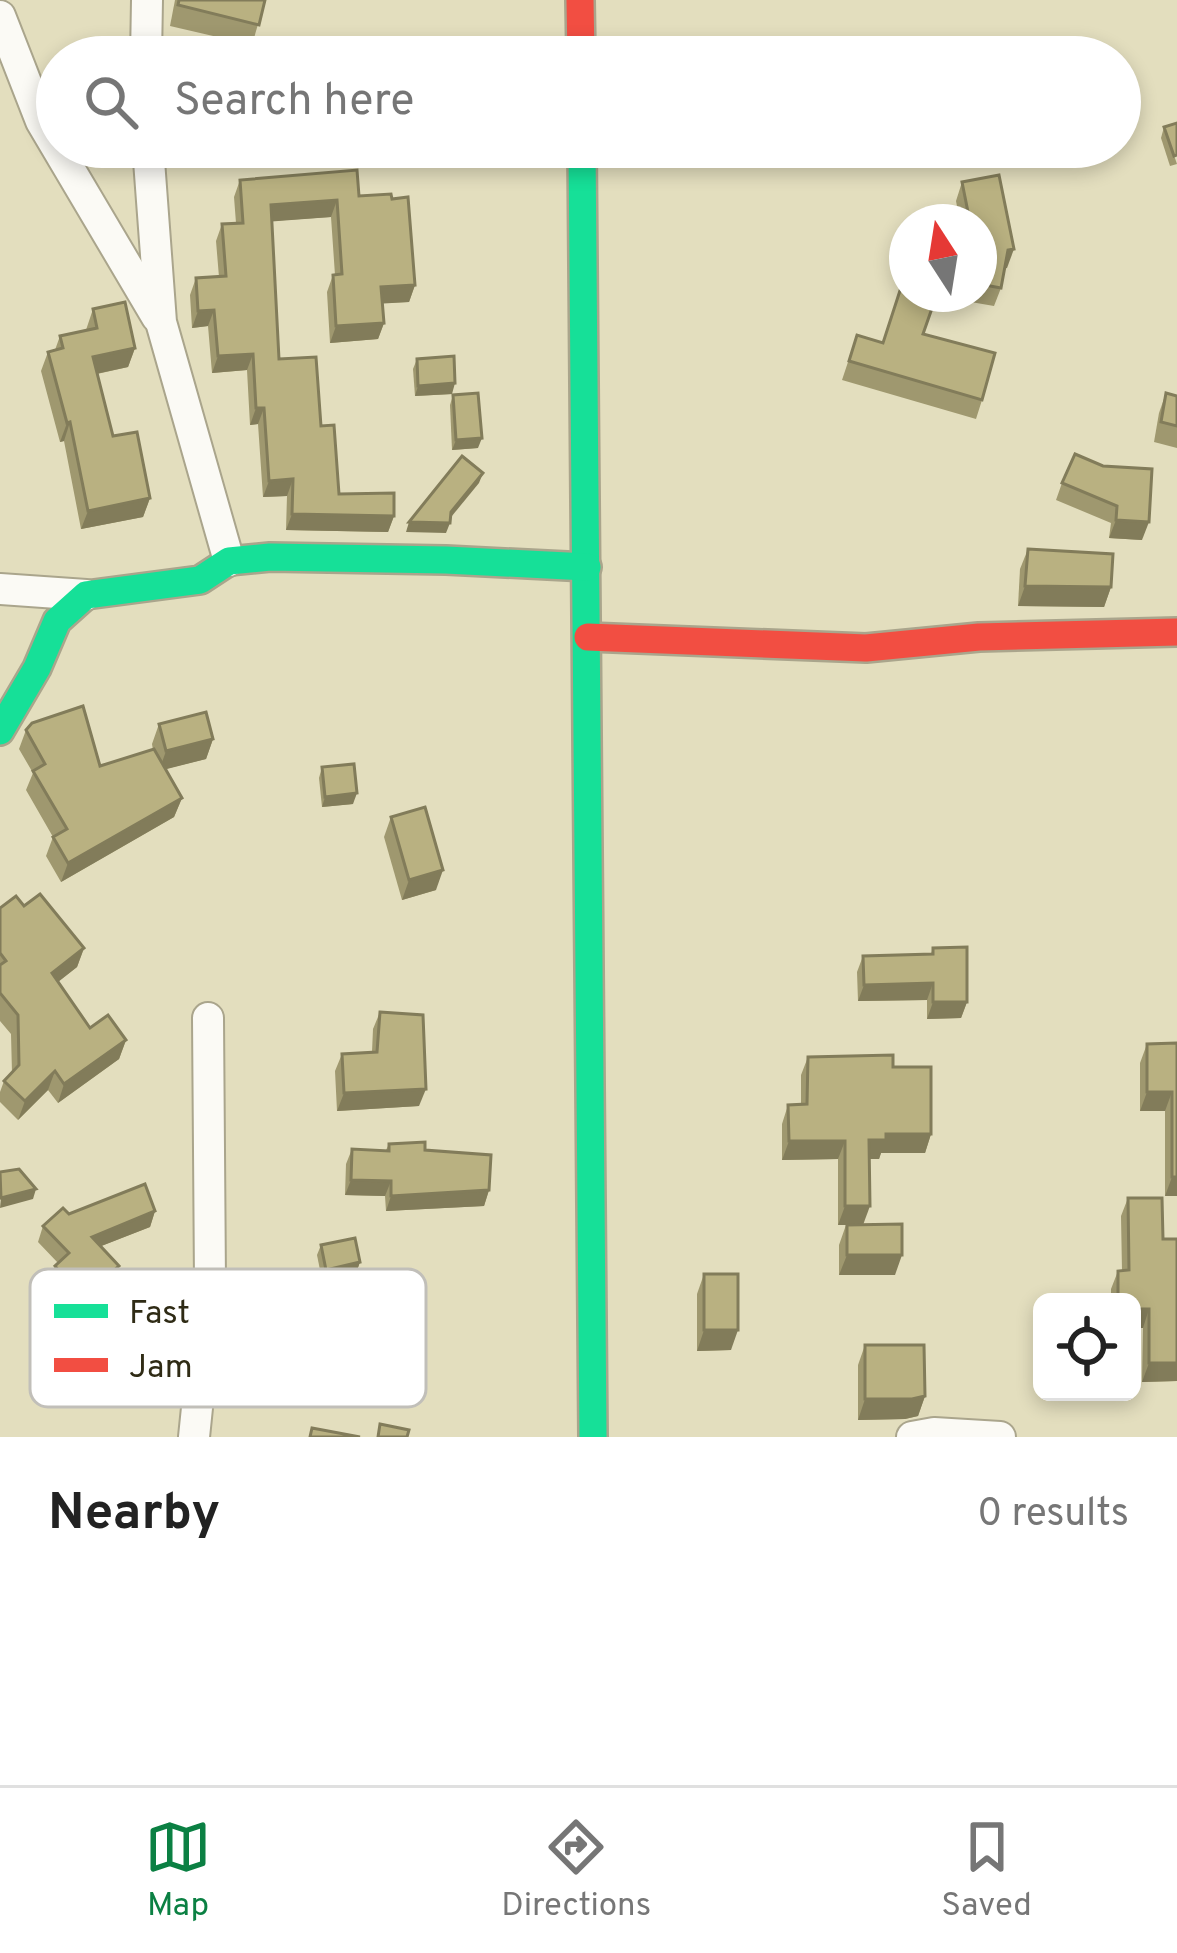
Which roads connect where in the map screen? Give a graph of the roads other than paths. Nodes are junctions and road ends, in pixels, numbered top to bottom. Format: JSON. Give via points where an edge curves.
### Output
{"nodes":[{"id":1,"x":147,"y":0,"type":"edge"},
{"id":2,"x":580,"y":0,"type":"edge"},
{"id":3,"x":0,"y":16,"type":"edge"},
{"id":4,"x":146,"y":36,"type":"edge"},
{"id":5,"x":581,"y":36,"type":"edge"},
{"id":6,"x":36,"y":108,"type":"edge"},
{"id":7,"x":69,"y":168,"type":"edge"},
{"id":8,"x":149,"y":168,"type":"edge"},
{"id":9,"x":582,"y":168,"type":"edge"},
{"id":10,"x":160,"y":322,"type":"junction"},
{"id":11,"x":229,"y":560,"type":"junction"},
{"id":12,"x":586,"y":567,"type":"junction"},
{"id":13,"x":0,"y":589,"type":"edge"},
{"id":14,"x":86,"y":595,"type":"junction"},
{"id":15,"x":1177,"y":632,"type":"edge"},
{"id":16,"x":588,"y":637,"type":"junction"},
{"id":17,"x":0,"y":731,"type":"edge"},
{"id":18,"x":208,"y":1018,"type":"dead end"},
{"id":19,"x":209,"y":1269,"type":"edge"},
{"id":20,"x":197,"y":1407,"type":"edge"},
{"id":21,"x":194,"y":1437,"type":"edge"},
{"id":22,"x":593,"y":1437,"type":"edge"},
{"id":23,"x":912,"y":1437,"type":"edge"},
{"id":24,"x":1000,"y":1437,"type":"edge"}],
"edges":[{"from":1,"to":4,"type":"street"},
{"from":2,"to":5,"type":"main road"},
{"from":3,"to":6,"type":"street"},
{"from":7,"to":10,"type":"street"},
{"from":8,"to":10,"type":"street"},
{"from":9,"to":12,"type":"main road"},
{"from":10,"to":11,"type":"street"},
{"from":11,"to":12,"type":"main road"},
{"from":11,"to":14,"type":"main road","via":[[200,580]]},
{"from":12,"to":16,"type":"main road"},
{"from":13,"to":14,"type":"street"},
{"from":14,"to":17,"type":"main road","via":[[57,621]]},
{"from":15,"to":16,"type":"main road","via":[[866,648]]},
{"from":16,"to":22,"type":"main road"},
{"from":18,"to":19,"type":"street"},
{"from":20,"to":21,"type":"street"},
{"from":23,"to":24,"type":"street"}]}
